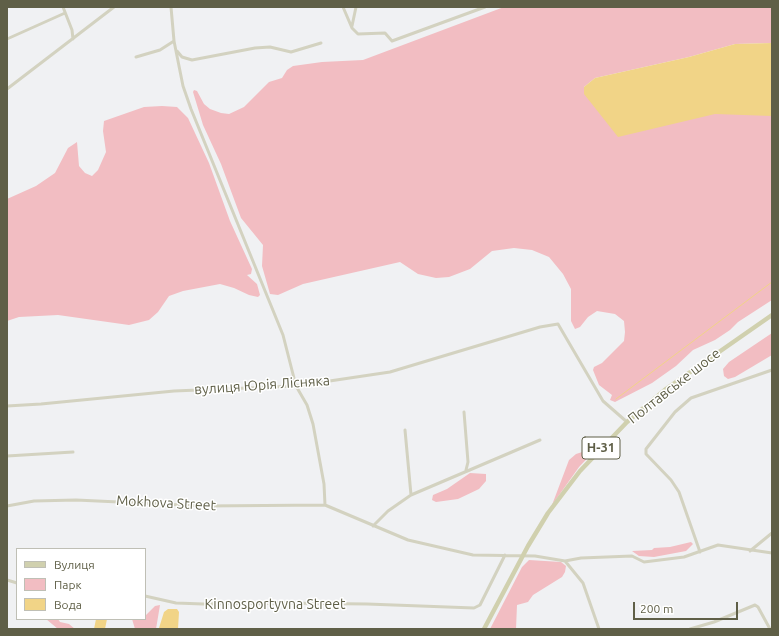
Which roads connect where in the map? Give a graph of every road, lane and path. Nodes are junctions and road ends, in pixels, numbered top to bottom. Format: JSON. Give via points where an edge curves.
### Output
{"nodes":[{"id":1,"x":63,"y":7,"type":"edge"},
{"id":2,"x":114,"y":7,"type":"edge"},
{"id":3,"x":171,"y":7,"type":"edge"},
{"id":4,"x":343,"y":7,"type":"edge"},
{"id":5,"x":356,"y":7,"type":"edge"},
{"id":6,"x":485,"y":7,"type":"edge"},
{"id":7,"x":65,"y":13,"type":"junction"},
{"id":8,"x":352,"y":28,"type":"junction"},
{"id":9,"x":7,"y":39,"type":"edge"},
{"id":10,"x":73,"y":40,"type":"junction"},
{"id":11,"x":174,"y":41,"type":"junction"},
{"id":12,"x":321,"y":43,"type":"dead end"},
{"id":13,"x":176,"y":49,"type":"junction"},
{"id":14,"x":136,"y":57,"type":"dead end"},
{"id":15,"x":7,"y":89,"type":"edge"},
{"id":16,"x":772,"y":315,"type":"edge"},
{"id":17,"x":772,"y":370,"type":"edge"},
{"id":18,"x":296,"y":386,"type":"junction"},
{"id":19,"x":7,"y":406,"type":"edge"},
{"id":20,"x":464,"y":412,"type":"dead end"},
{"id":21,"x":627,"y":422,"type":"junction"},
{"id":22,"x":405,"y":430,"type":"dead end"},
{"id":23,"x":540,"y":440,"type":"dead end"},
{"id":24,"x":73,"y":452,"type":"dead end"},
{"id":25,"x":7,"y":456,"type":"edge"},
{"id":26,"x":466,"y":470,"type":"junction"},
{"id":27,"x":411,"y":495,"type":"junction"},
{"id":28,"x":325,"y":505,"type":"junction"},
{"id":29,"x":7,"y":506,"type":"edge"},
{"id":30,"x":373,"y":526,"type":"junction"},
{"id":31,"x":772,"y":533,"type":"edge"},
{"id":32,"x":750,"y":551,"type":"junction"},
{"id":33,"x":700,"y":552,"type":"junction"},
{"id":34,"x":772,"y":553,"type":"edge"},
{"id":35,"x":505,"y":555,"type":"junction"},
{"id":36,"x":522,"y":556,"type":"junction"},
{"id":37,"x":565,"y":561,"type":"junction"},
{"id":38,"x":146,"y":596,"type":"edge"},
{"id":39,"x":484,"y":629,"type":"edge"},
{"id":40,"x":599,"y":629,"type":"edge"},
{"id":41,"x":690,"y":629,"type":"edge"},
{"id":42,"x":770,"y":629,"type":"edge"}],
"edges":[{"from":1,"to":7,"type":"street"},
{"from":2,"to":10,"type":"street"},
{"from":3,"to":11,"type":"street"},
{"from":4,"to":8,"type":"street"},
{"from":5,"to":8,"type":"street"},
{"from":6,"to":8,"type":"street","via":[[392,41],[385,33],[358,34]]},
{"from":7,"to":9,"type":"street"},
{"from":7,"to":10,"type":"street"},
{"from":10,"to":15,"type":"street"},
{"from":11,"to":13,"type":"street"},
{"from":11,"to":14,"type":"street","via":[[160,50]]},
{"from":12,"to":13,"type":"street","via":[[291,52],[270,47],[255,48],[192,60],[182,57]]},
{"from":13,"to":18,"type":"street","via":[[182,86],[283,335]]},
{"from":16,"to":21,"type":"main road","name":"Полтавське шосе","number":"Н-31","via":[[679,380]]},
{"from":17,"to":33,"type":"street","via":[[691,398],[675,412],[646,449],[646,454],[679,492]]},
{"from":18,"to":19,"type":"street","name":"вулиця Юрія Лісняка","via":[[174,391]]},
{"from":18,"to":21,"type":"street","name":"вулиця Юрія Лісняка","via":[[390,372],[540,327],[558,324],[604,401]]},
{"from":18,"to":28,"type":"street","via":[[307,405],[313,424],[324,484]]},
{"from":20,"to":26,"type":"street","via":[[468,462]]},
{"from":21,"to":36,"type":"main road","name":"Полтавське шосе","number":"Н-31","via":[[580,471],[548,513]]},
{"from":22,"to":27,"type":"street"},
{"from":23,"to":26,"type":"street"},
{"from":24,"to":25,"type":"street"},
{"from":26,"to":27,"type":"street"},
{"from":27,"to":30,"type":"street","via":[[388,510]]},
{"from":28,"to":29,"type":"street","name":"Mokhova Street","via":[[204,506],[76,500]]},
{"from":28,"to":30,"type":"street","name":"Mokhova Street"},
{"from":30,"to":35,"type":"street","name":"Mokhova Street","via":[[408,540],[473,555]]},
{"from":31,"to":32,"type":"street"},
{"from":32,"to":33,"type":"street","name":"Mokhova Street","via":[[718,545]]},
{"from":32,"to":34,"type":"street","name":"Mokhova Street"},
{"from":33,"to":37,"type":"street","name":"Mokhova Street","via":[[684,557],[644,562],[632,556]]},
{"from":35,"to":36,"type":"street","name":"Mokhova Street"},
{"from":35,"to":38,"type":"street","name":"Kinnosportyvna Street","via":[[477,607],[470,609],[280,603],[176,603]]},
{"from":36,"to":37,"type":"street","name":"Mokhova Street"},
{"from":36,"to":39,"type":"main road","name":"Полтавське шосе","number":"Н-31"},
{"from":37,"to":40,"type":"street","via":[[583,583]]},
{"from":41,"to":42,"type":"street","via":[[755,605]]}]}
